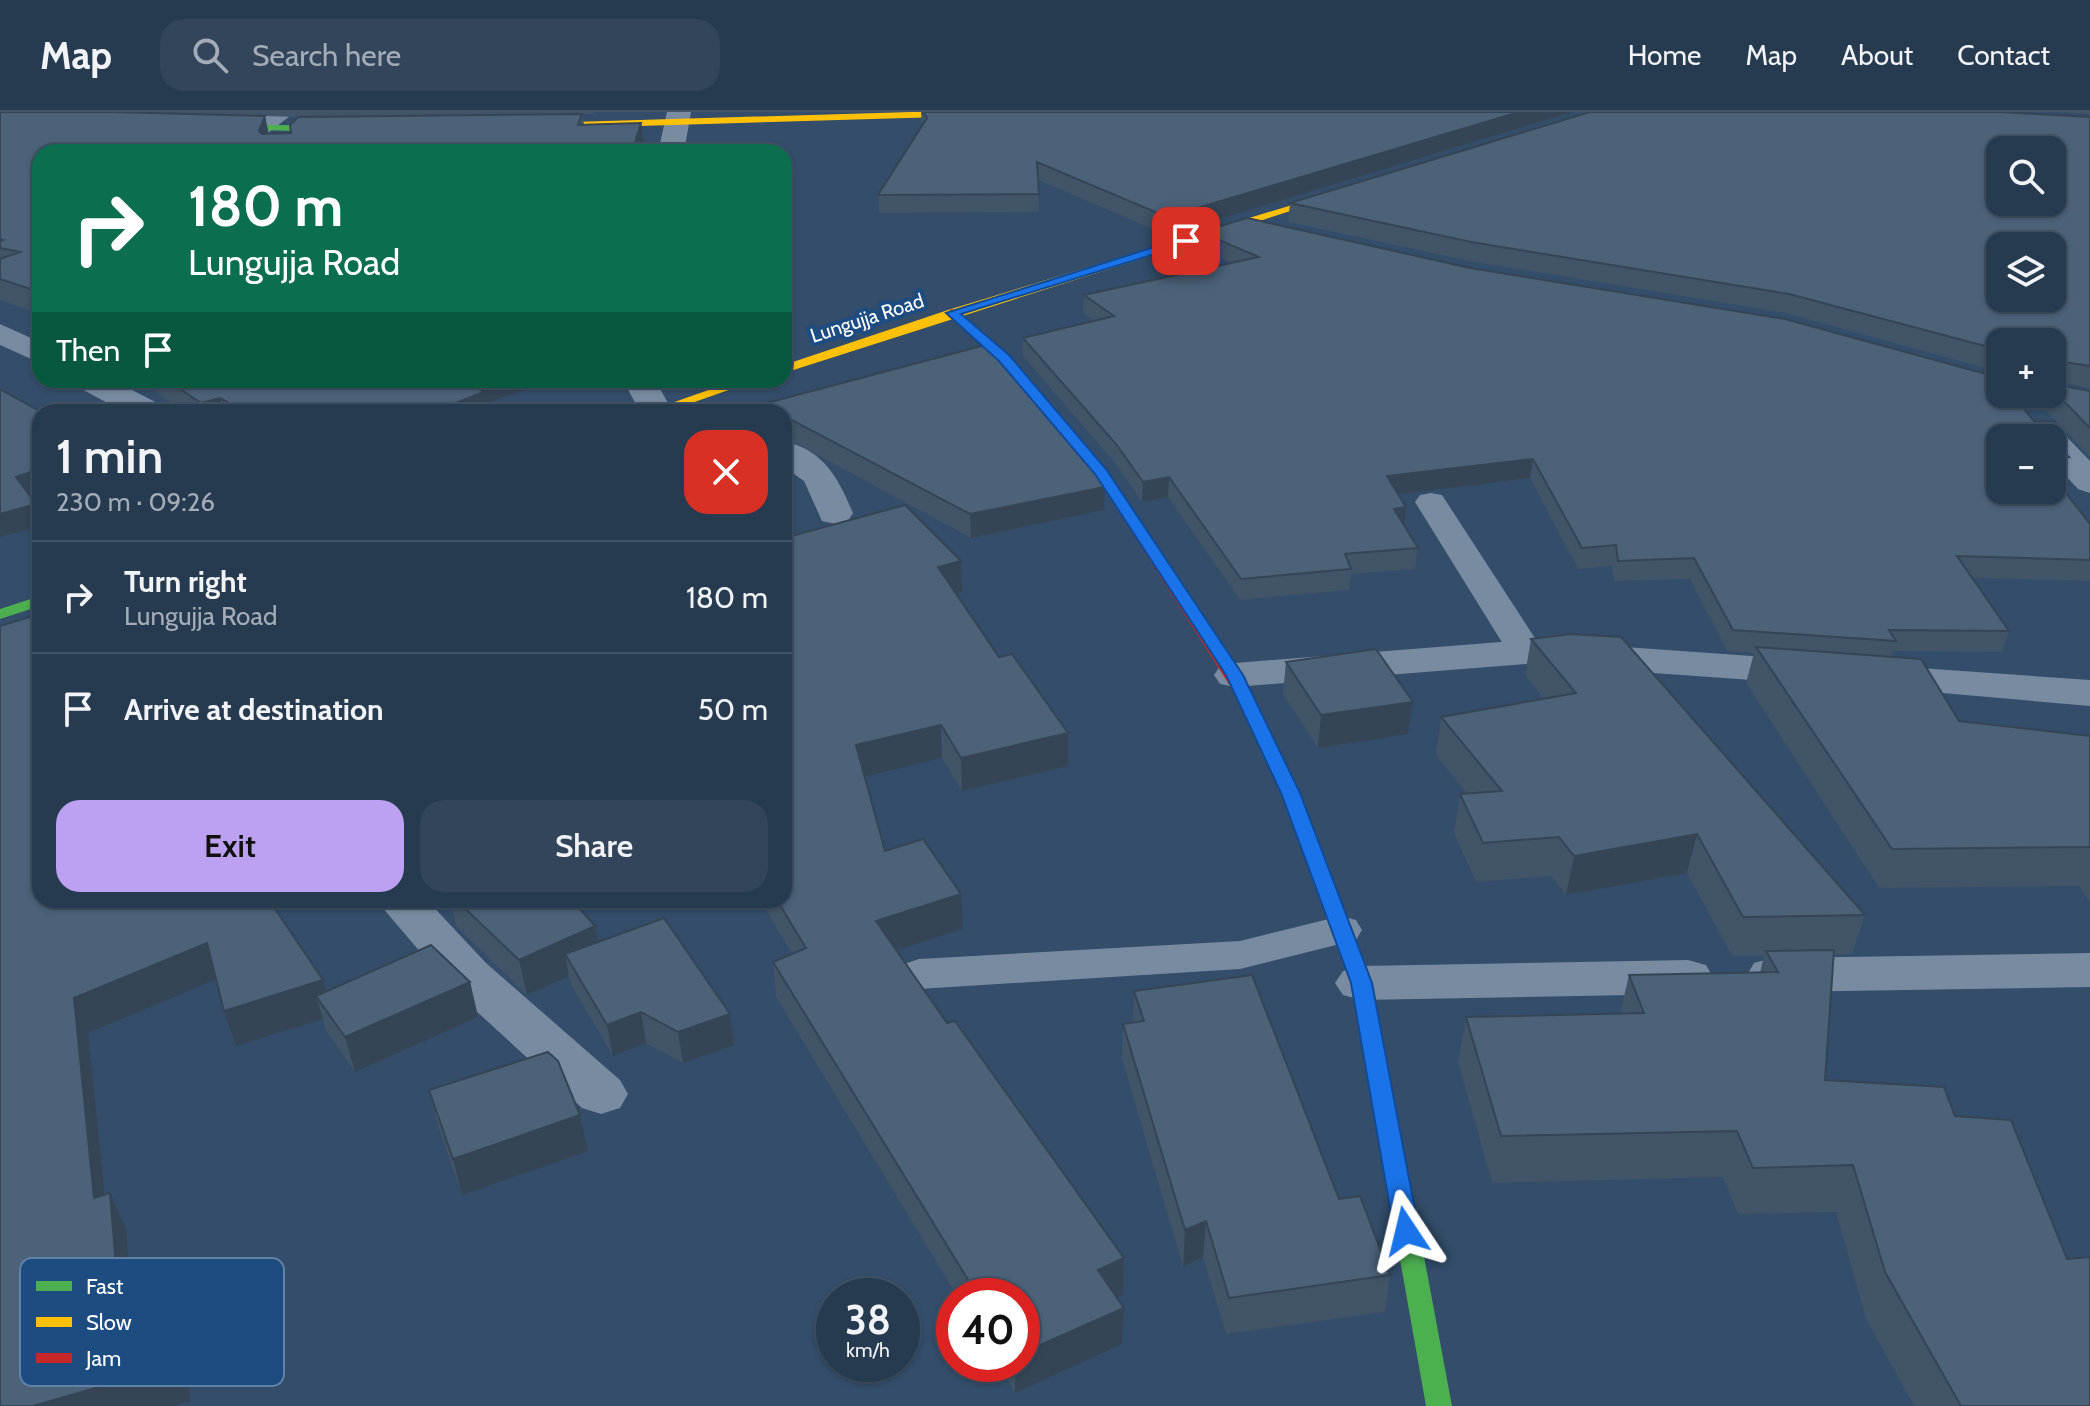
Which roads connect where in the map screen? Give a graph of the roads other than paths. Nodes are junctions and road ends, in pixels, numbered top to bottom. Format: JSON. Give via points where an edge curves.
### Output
{"nodes":[{"id":1,"x":1009,"y":112,"type":"edge"},
{"id":2,"x":679,"y":117,"type":"edge"},
{"id":3,"x":289,"y":120,"type":"edge"},
{"id":4,"x":522,"y":126,"type":"edge"},
{"id":5,"x":188,"y":127,"type":"edge"},
{"id":6,"x":259,"y":128,"type":"joint"},
{"id":7,"x":368,"y":130,"type":"edge"},
{"id":8,"x":280,"y":144,"type":"edge"},
{"id":9,"x":673,"y":144,"type":"edge"},
{"id":10,"x":1364,"y":186,"type":"edge"},
{"id":11,"x":1244,"y":223,"type":"junction"},
{"id":12,"x":1302,"y":236,"type":"edge"},
{"id":13,"x":952,"y":313,"type":"junction"},
{"id":14,"x":0,"y":333,"type":"edge"},
{"id":15,"x":32,"y":350,"type":"edge"},
{"id":16,"x":792,"y":366,"type":"edge"},
{"id":17,"x":104,"y":388,"type":"edge"},
{"id":18,"x":726,"y":388,"type":"edge"},
{"id":19,"x":134,"y":404,"type":"edge"},
{"id":20,"x":679,"y":404,"type":"edge"},
{"id":21,"x":2066,"y":456,"type":"edge"},
{"id":22,"x":792,"y":457,"type":"edge"},
{"id":23,"x":2090,"y":482,"type":"edge"},
{"id":24,"x":1431,"y":502,"type":"dead end"},
{"id":25,"x":835,"y":513,"type":"dead end"},
{"id":26,"x":32,"y":604,"type":"edge"},
{"id":27,"x":0,"y":614,"type":"edge"},
{"id":28,"x":1526,"y":652,"type":"junction"},
{"id":29,"x":1235,"y":675,"type":"junction"},
{"id":30,"x":2090,"y":693,"type":"edge"},
{"id":31,"x":407,"y":908,"type":"edge"},
{"id":32,"x":1341,"y":930,"type":"junction"},
{"id":33,"x":2090,"y":970,"type":"edge"},
{"id":34,"x":919,"y":974,"type":"dead end"},
{"id":35,"x":1361,"y":983,"type":"junction"},
{"id":36,"x":601,"y":1094,"type":"dead end"},
{"id":37,"x":1439,"y":1406,"type":"edge"}],
"edges":[{"from":1,"to":2,"type":"street"},
{"from":2,"to":4,"type":"street"},
{"from":2,"to":9,"type":"street"},
{"from":3,"to":6,"type":"street"},
{"from":3,"to":7,"type":"street"},
{"from":3,"to":8,"type":"street"},
{"from":5,"to":6,"type":"street"},
{"from":10,"to":11,"type":"street","name":"Lungujja Road"},
{"from":11,"to":12,"type":"street"},
{"from":11,"to":13,"type":"street","name":"Lungujja Road"},
{"from":13,"to":16,"type":"street","name":"Lungujja Road"},
{"from":13,"to":29,"type":"street","via":[[1004,358],[1101,472]]},
{"from":14,"to":15,"type":"street"},
{"from":17,"to":19,"type":"street"},
{"from":18,"to":20,"type":"street"},
{"from":21,"to":23,"type":"street"},
{"from":22,"to":25,"type":"street","via":[[820,476]]},
{"from":24,"to":28,"type":"lane"},
{"from":26,"to":27,"type":"street"},
{"from":28,"to":29,"type":"street"},
{"from":28,"to":30,"type":"street"},
{"from":29,"to":32,"type":"street","via":[[1290,793]]},
{"from":31,"to":36,"type":"street","via":[[468,975]]},
{"from":32,"to":34,"type":"lane","via":[[1240,955]]},
{"from":32,"to":35,"type":"street"},
{"from":33,"to":35,"type":"street"},
{"from":35,"to":37,"type":"street"}]}
